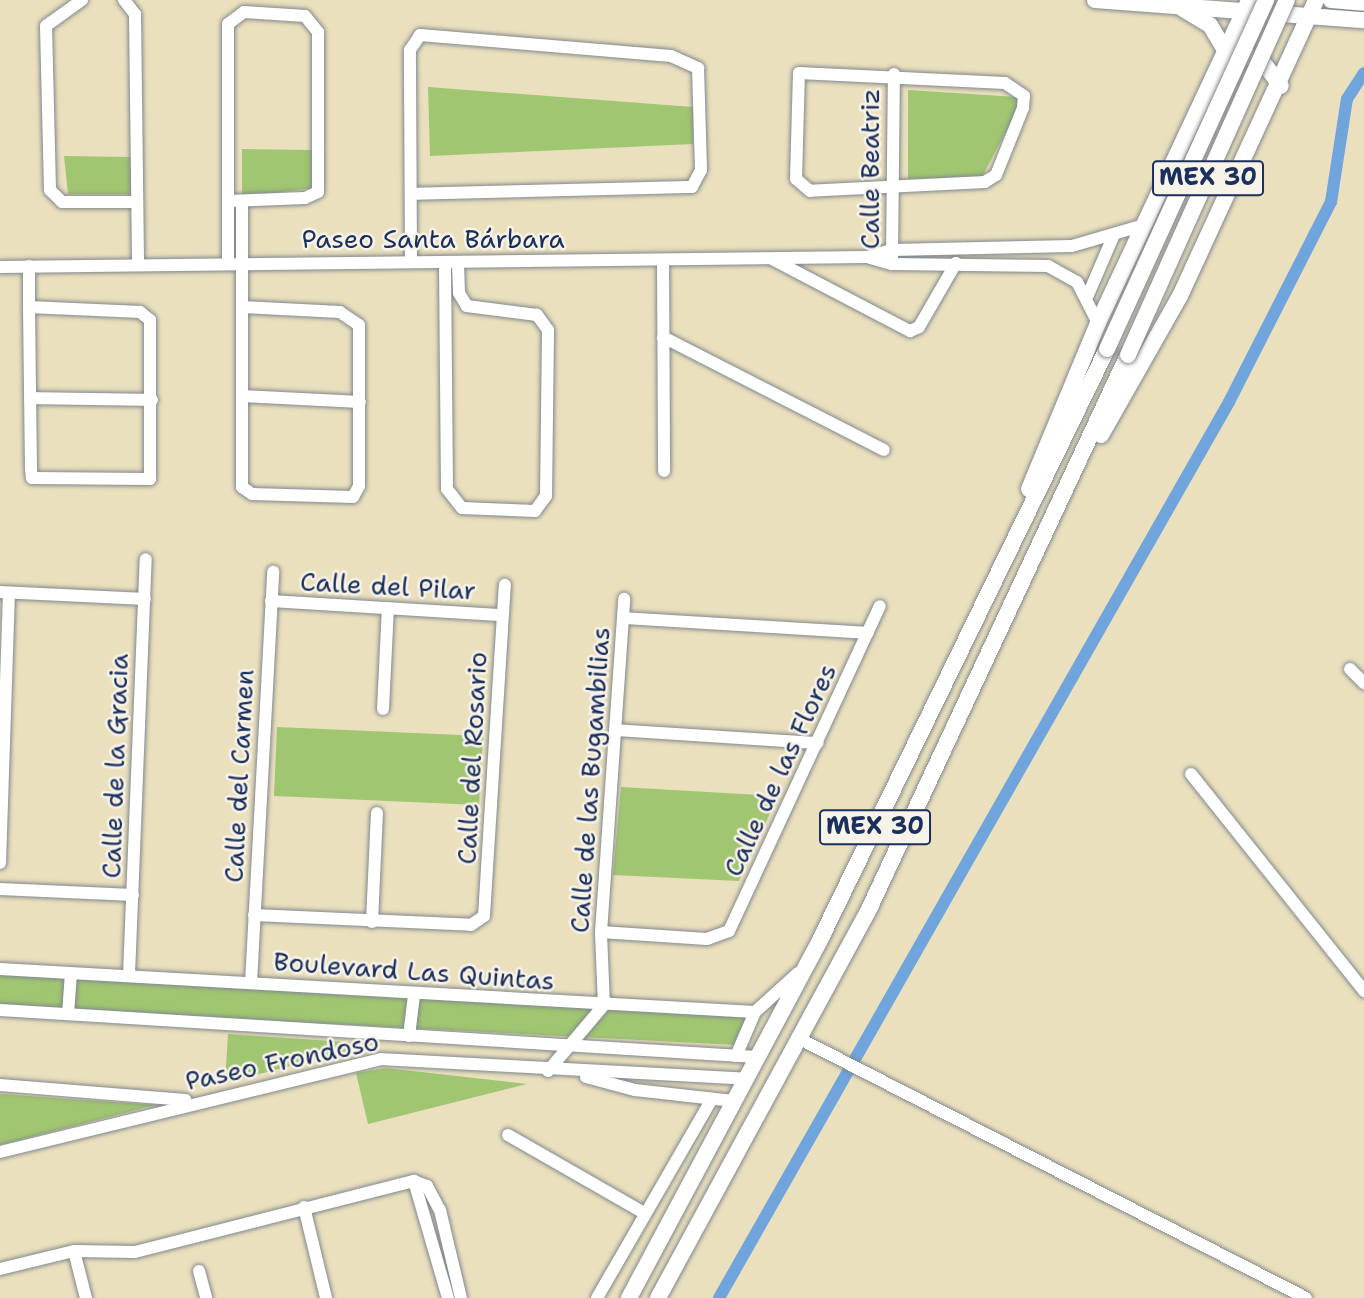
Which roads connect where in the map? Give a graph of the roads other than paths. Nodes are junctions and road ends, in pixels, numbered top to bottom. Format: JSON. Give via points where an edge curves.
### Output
{"nodes":[{"id":1,"x":82,"y":0,"type":"edge"},
{"id":2,"x":124,"y":0,"type":"edge"},
{"id":3,"x":1095,"y":0,"type":"edge"},
{"id":4,"x":1266,"y":0,"type":"edge"},
{"id":5,"x":1287,"y":0,"type":"edge"},
{"id":6,"x":1316,"y":0,"type":"edge"},
{"id":7,"x":1331,"y":0,"type":"edge"},
{"id":8,"x":1363,"y":2,"type":"edge"},
{"id":9,"x":1246,"y":6,"type":"edge"},
{"id":10,"x":1181,"y":7,"type":"junction"},
{"id":11,"x":1309,"y":16,"type":"junction"},
{"id":12,"x":1364,"y":20,"type":"edge"},
{"id":13,"x":1225,"y":58,"type":"junction"},
{"id":14,"x":894,"y":74,"type":"junction"},
{"id":15,"x":1281,"y":86,"type":"junction"},
{"id":16,"x":893,"y":189,"type":"junction"},
{"id":17,"x":411,"y":194,"type":"junction"},
{"id":18,"x":228,"y":201,"type":"junction"},
{"id":19,"x":242,"y":201,"type":"junction"},
{"id":20,"x":137,"y":202,"type":"junction"},
{"id":21,"x":1144,"y":225,"type":"junction"},
{"id":22,"x":1114,"y":237,"type":"junction"},
{"id":23,"x":892,"y":250,"type":"junction"},
{"id":24,"x":867,"y":257,"type":"junction"},
{"id":25,"x":772,"y":258,"type":"junction"},
{"id":26,"x":663,"y":260,"type":"junction"},
{"id":27,"x":411,"y":262,"type":"junction"},
{"id":28,"x":452,"y":262,"type":"junction"},
{"id":29,"x":228,"y":263,"type":"junction"},
{"id":30,"x":242,"y":263,"type":"junction"},
{"id":31,"x":956,"y":263,"type":"junction"},
{"id":32,"x":892,"y":264,"type":"junction"},
{"id":33,"x":138,"y":265,"type":"junction"},
{"id":34,"x":29,"y":266,"type":"junction"},
{"id":35,"x":0,"y":267,"type":"edge"},
{"id":36,"x":1088,"y":295,"type":"junction"},
{"id":37,"x":29,"y":307,"type":"junction"},
{"id":38,"x":242,"y":307,"type":"junction"},
{"id":39,"x":1098,"y":323,"type":"junction"},
{"id":40,"x":663,"y":337,"type":"junction"},
{"id":41,"x":242,"y":396,"type":"junction"},
{"id":42,"x":30,"y":398,"type":"junction"},
{"id":43,"x":152,"y":400,"type":"junction"},
{"id":44,"x":360,"y":402,"type":"junction"},
{"id":45,"x":884,"y":450,"type":"dead end"},
{"id":46,"x":1083,"y":459,"type":"junction"},
{"id":47,"x":664,"y":471,"type":"dead end"},
{"id":48,"x":146,"y":559,"type":"dead end"},
{"id":49,"x":1004,"y":561,"type":"junction"},
{"id":50,"x":273,"y":572,"type":"dead end"},
{"id":51,"x":505,"y":585,"type":"dead end"},
{"id":52,"x":5,"y":593,"type":"edge"},
{"id":53,"x":145,"y":599,"type":"junction"},
{"id":54,"x":624,"y":599,"type":"dead end"},
{"id":55,"x":271,"y":601,"type":"junction"},
{"id":56,"x":880,"y":606,"type":"dead end"},
{"id":57,"x":388,"y":608,"type":"junction"},
{"id":58,"x":503,"y":615,"type":"junction"},
{"id":59,"x":622,"y":618,"type":"junction"},
{"id":60,"x":867,"y":633,"type":"junction"},
{"id":61,"x":1350,"y":669,"type":"dead end"},
{"id":62,"x":1364,"y":683,"type":"edge"},
{"id":63,"x":383,"y":709,"type":"dead end"},
{"id":64,"x":615,"y":730,"type":"junction"},
{"id":65,"x":817,"y":743,"type":"junction"},
{"id":66,"x":1191,"y":774,"type":"dead end"},
{"id":67,"x":377,"y":813,"type":"dead end"},
{"id":68,"x":0,"y":863,"type":"edge"},
{"id":69,"x":0,"y":889,"type":"edge"},
{"id":70,"x":133,"y":895,"type":"junction"},
{"id":71,"x":254,"y":915,"type":"junction"},
{"id":72,"x":372,"y":922,"type":"junction"},
{"id":73,"x":601,"y":932,"type":"junction"},
{"id":74,"x":806,"y":965,"type":"junction"},
{"id":75,"x":0,"y":969,"type":"edge"},
{"id":76,"x":71,"y":973,"type":"junction"},
{"id":77,"x":129,"y":975,"type":"junction"},
{"id":78,"x":251,"y":983,"type":"junction"},
{"id":79,"x":1364,"y":991,"type":"edge"},
{"id":80,"x":414,"y":995,"type":"junction"},
{"id":81,"x":604,"y":1005,"type":"junction"},
{"id":82,"x":0,"y":1010,"type":"edge"},
{"id":83,"x":755,"y":1012,"type":"junction"},
{"id":84,"x":68,"y":1014,"type":"junction"},
{"id":85,"x":409,"y":1036,"type":"junction"},
{"id":86,"x":802,"y":1040,"type":"junction"},
{"id":87,"x":569,"y":1046,"type":"junction"},
{"id":88,"x":736,"y":1056,"type":"junction"},
{"id":89,"x":757,"y":1057,"type":"junction"},
{"id":90,"x":548,"y":1071,"type":"junction"},
{"id":91,"x":654,"y":1072,"type":"junction"},
{"id":92,"x":579,"y":1074,"type":"junction"},
{"id":93,"x":686,"y":1074,"type":"junction"},
{"id":94,"x":745,"y":1079,"type":"junction"},
{"id":95,"x":0,"y":1085,"type":"edge"},
{"id":96,"x":654,"y":1093,"type":"junction"},
{"id":97,"x":685,"y":1096,"type":"junction"},
{"id":98,"x":712,"y":1099,"type":"junction"},
{"id":99,"x":196,"y":1101,"type":"junction"},
{"id":100,"x":733,"y":1101,"type":"junction"},
{"id":101,"x":508,"y":1135,"type":"dead end"},
{"id":102,"x":0,"y":1152,"type":"edge"},
{"id":103,"x":414,"y":1181,"type":"junction"},
{"id":104,"x":304,"y":1207,"type":"junction"},
{"id":105,"x":644,"y":1213,"type":"junction"},
{"id":106,"x":74,"y":1251,"type":"junction"},
{"id":107,"x":0,"y":1269,"type":"edge"},
{"id":108,"x":199,"y":1271,"type":"dead end"},
{"id":109,"x":628,"y":1297,"type":"edge"},
{"id":110,"x":86,"y":1298,"type":"edge"},
{"id":111,"x":206,"y":1298,"type":"edge"},
{"id":112,"x":326,"y":1298,"type":"edge"},
{"id":113,"x":448,"y":1298,"type":"edge"},
{"id":114,"x":461,"y":1298,"type":"edge"},
{"id":115,"x":597,"y":1298,"type":"edge"},
{"id":116,"x":658,"y":1298,"type":"edge"},
{"id":117,"x":1306,"y":1298,"type":"edge"}],
"edges":[{"from":1,"to":20,"type":"street","via":[[46,26],[50,190],[62,202]]},
{"from":2,"to":20,"type":"street","via":[[135,14]]},
{"from":3,"to":10,"type":"main road"},
{"from":4,"to":49,"type":"main road","number":"MEX 30","bridge":true,"via":[[1107,349]]},
{"from":5,"to":46,"type":"main road","number":"MEX 30","bridge":true},
{"from":6,"to":11,"type":"main road"},
{"from":7,"to":8,"type":"main road"},
{"from":9,"to":10,"type":"main road"},
{"from":9,"to":11,"type":"main road"},
{"from":9,"to":13,"type":"main road"},
{"from":10,"to":13,"type":"main road","via":[[1210,25]]},
{"from":11,"to":12,"type":"main road"},
{"from":11,"to":15,"type":"main road"},
{"from":13,"to":15,"type":"main road","via":[[1259,57]]},
{"from":13,"to":21,"type":"main road"},
{"from":14,"to":16,"type":"street","name":"Calle Beatriz"},
{"from":14,"to":16,"type":"street","via":[[812,71],[796,78],[802,186]]},
{"from":14,"to":16,"type":"street","via":[[1005,83],[1024,96],[996,175],[985,182]]},
{"from":15,"to":46,"type":"main road","via":[[1154,348]]},
{"from":16,"to":23,"type":"street","name":"Calle Beatriz"},
{"from":17,"to":17,"type":"street","via":[[410,50],[420,35],[671,56],[698,68],[701,170],[692,187]]},
{"from":17,"to":27,"type":"street"},
{"from":18,"to":19,"type":"street"},
{"from":18,"to":19,"type":"street","via":[[229,24],[244,12],[305,16],[318,32],[320,186],[306,198]]},
{"from":18,"to":29,"type":"street"},
{"from":19,"to":30,"type":"street"},
{"from":20,"to":33,"type":"street"},
{"from":21,"to":22,"type":"street","name":"Paseo Santa Bárbara"},
{"from":21,"to":39,"type":"main road"},
{"from":22,"to":23,"type":"street","name":"Paseo Santa Bárbara","via":[[1053,248]]},
{"from":22,"to":36,"type":"street"},
{"from":23,"to":24,"type":"street","name":"Paseo Santa Bárbara"},
{"from":23,"to":32,"type":"street","name":"Calle Beatriz"},
{"from":24,"to":25,"type":"street","name":"Paseo Santa Bárbara"},
{"from":24,"to":32,"type":"street","name":"Paseo Santa Bárbara"},
{"from":25,"to":26,"type":"street","name":"Paseo Santa Bárbara"},
{"from":25,"to":31,"type":"street","via":[[910,331],[919,327]]},
{"from":26,"to":28,"type":"street","name":"Paseo Santa Bárbara"},
{"from":26,"to":40,"type":"street"},
{"from":27,"to":28,"type":"street","name":"Paseo Santa Bárbara"},
{"from":27,"to":30,"type":"street","name":"Paseo Santa Bárbara"},
{"from":28,"to":28,"type":"street","via":[[447,489],[462,508],[535,511],[546,496],[548,330],[537,315],[467,306]]},
{"from":29,"to":30,"type":"street","name":"Paseo Santa Bárbara"},
{"from":29,"to":33,"type":"street","name":"Paseo Santa Bárbara"},
{"from":30,"to":38,"type":"street"},
{"from":31,"to":32,"type":"street","name":"Paseo Santa Bárbara"},
{"from":31,"to":36,"type":"street","name":"Paseo Santa Bárbara","via":[[1048,266]]},
{"from":33,"to":34,"type":"street","name":"Paseo Santa Bárbara"},
{"from":34,"to":35,"type":"street","name":"Paseo Santa Bárbara"},
{"from":34,"to":37,"type":"street"},
{"from":36,"to":39,"type":"street"},
{"from":37,"to":42,"type":"street"},
{"from":37,"to":43,"type":"street","via":[[146,314]]},
{"from":38,"to":41,"type":"street"},
{"from":38,"to":44,"type":"street","via":[[340,313],[355,319]]},
{"from":39,"to":49,"type":"main road"},
{"from":40,"to":45,"type":"street"},
{"from":40,"to":47,"type":"street"},
{"from":41,"to":44,"type":"street"},
{"from":41,"to":44,"type":"street","via":[[242,487],[253,494],[354,497]]},
{"from":42,"to":43,"type":"street"},
{"from":42,"to":43,"type":"street","via":[[32,478],[133,483],[154,472]]},
{"from":46,"to":86,"type":"main road","number":"MEX 30"},
{"from":48,"to":53,"type":"street","name":"Calle de la Gracia"},
{"from":49,"to":74,"type":"main road","number":"MEX 30"},
{"from":50,"to":55,"type":"street","name":"Calle del Carmen"},
{"from":51,"to":58,"type":"street","name":"Calle del Rosario"},
{"from":52,"to":53,"type":"street"},
{"from":52,"to":68,"type":"street"},
{"from":53,"to":70,"type":"street","name":"Calle de la Gracia"},
{"from":54,"to":59,"type":"street","name":"Calle de las Bugambilias"},
{"from":55,"to":57,"type":"street","name":"Calle del Pilar"},
{"from":55,"to":71,"type":"street","name":"Calle del Carmen"},
{"from":56,"to":60,"type":"street","name":"Calle de las Flores"},
{"from":57,"to":58,"type":"street","name":"Calle del Pilar"},
{"from":57,"to":63,"type":"street"},
{"from":58,"to":72,"type":"street","name":"Calle del Rosario","via":[[486,906],[471,925]]},
{"from":59,"to":60,"type":"street"},
{"from":59,"to":64,"type":"street","name":"Calle de las Bugambilias"},
{"from":60,"to":65,"type":"street","name":"Calle de las Flores"},
{"from":61,"to":62,"type":"street"},
{"from":64,"to":65,"type":"street"},
{"from":64,"to":73,"type":"street","name":"Calle de las Bugambilias"},
{"from":65,"to":73,"type":"street","name":"Calle de las Flores","via":[[729,931],[707,939]]},
{"from":66,"to":79,"type":"street"},
{"from":67,"to":72,"type":"street"},
{"from":69,"to":70,"type":"street"},
{"from":70,"to":77,"type":"street","name":"Calle de la Gracia"},
{"from":71,"to":72,"type":"street"},
{"from":71,"to":78,"type":"street","name":"Calle del Carmen"},
{"from":73,"to":81,"type":"street","name":"Calle de las Bugambilias"},
{"from":74,"to":83,"type":"street"},
{"from":74,"to":89,"type":"main road","number":"MEX 30"},
{"from":75,"to":76,"type":"street","name":"Boulevard Las Quintas"},
{"from":76,"to":77,"type":"street","name":"Boulevard Las Quintas"},
{"from":76,"to":84,"type":"street"},
{"from":77,"to":78,"type":"street","name":"Boulevard Las Quintas"},
{"from":78,"to":80,"type":"street","name":"Boulevard Las Quintas"},
{"from":80,"to":81,"type":"street","name":"Boulevard Las Quintas"},
{"from":80,"to":85,"type":"street"},
{"from":81,"to":83,"type":"street","name":"Boulevard Las Quintas"},
{"from":81,"to":87,"type":"street"},
{"from":82,"to":84,"type":"street"},
{"from":83,"to":88,"type":"street"},
{"from":84,"to":85,"type":"street"},
{"from":85,"to":87,"type":"street"},
{"from":86,"to":116,"type":"main road","number":"MEX 30"},
{"from":86,"to":117,"type":"street"},
{"from":87,"to":88,"type":"street"},
{"from":87,"to":90,"type":"street"},
{"from":88,"to":89,"type":"street"},
{"from":89,"to":94,"type":"main road","number":"MEX 30"},
{"from":90,"to":92,"type":"street","name":"Paseo Frondoso"},
{"from":90,"to":99,"type":"street","name":"Paseo Frondoso","via":[[381,1059]]},
{"from":91,"to":92,"type":"street","name":"Paseo Frondoso"},
{"from":91,"to":93,"type":"street","name":"Paseo Frondoso"},
{"from":91,"to":96,"type":"street"},
{"from":92,"to":96,"type":"street","name":"Paseo Frondoso"},
{"from":93,"to":94,"type":"street","name":"Paseo Frondoso"},
{"from":93,"to":97,"type":"street"},
{"from":94,"to":100,"type":"main road","number":"MEX 30"},
{"from":95,"to":99,"type":"street"},
{"from":96,"to":97,"type":"street","name":"Paseo Frondoso"},
{"from":97,"to":98,"type":"street","name":"Paseo Frondoso"},
{"from":98,"to":100,"type":"street","name":"Paseo Frondoso"},
{"from":98,"to":105,"type":"street"},
{"from":99,"to":102,"type":"street","name":"Paseo Frondoso"},
{"from":100,"to":109,"type":"main road","number":"MEX 30"},
{"from":101,"to":105,"type":"street"},
{"from":103,"to":104,"type":"street"},
{"from":103,"to":113,"type":"street"},
{"from":103,"to":114,"type":"street","via":[[427,1186],[440,1210]]},
{"from":104,"to":106,"type":"street","via":[[135,1252]]},
{"from":104,"to":112,"type":"street"},
{"from":105,"to":115,"type":"street"},
{"from":106,"to":107,"type":"street"},
{"from":106,"to":110,"type":"street"},
{"from":108,"to":111,"type":"street"}]}
